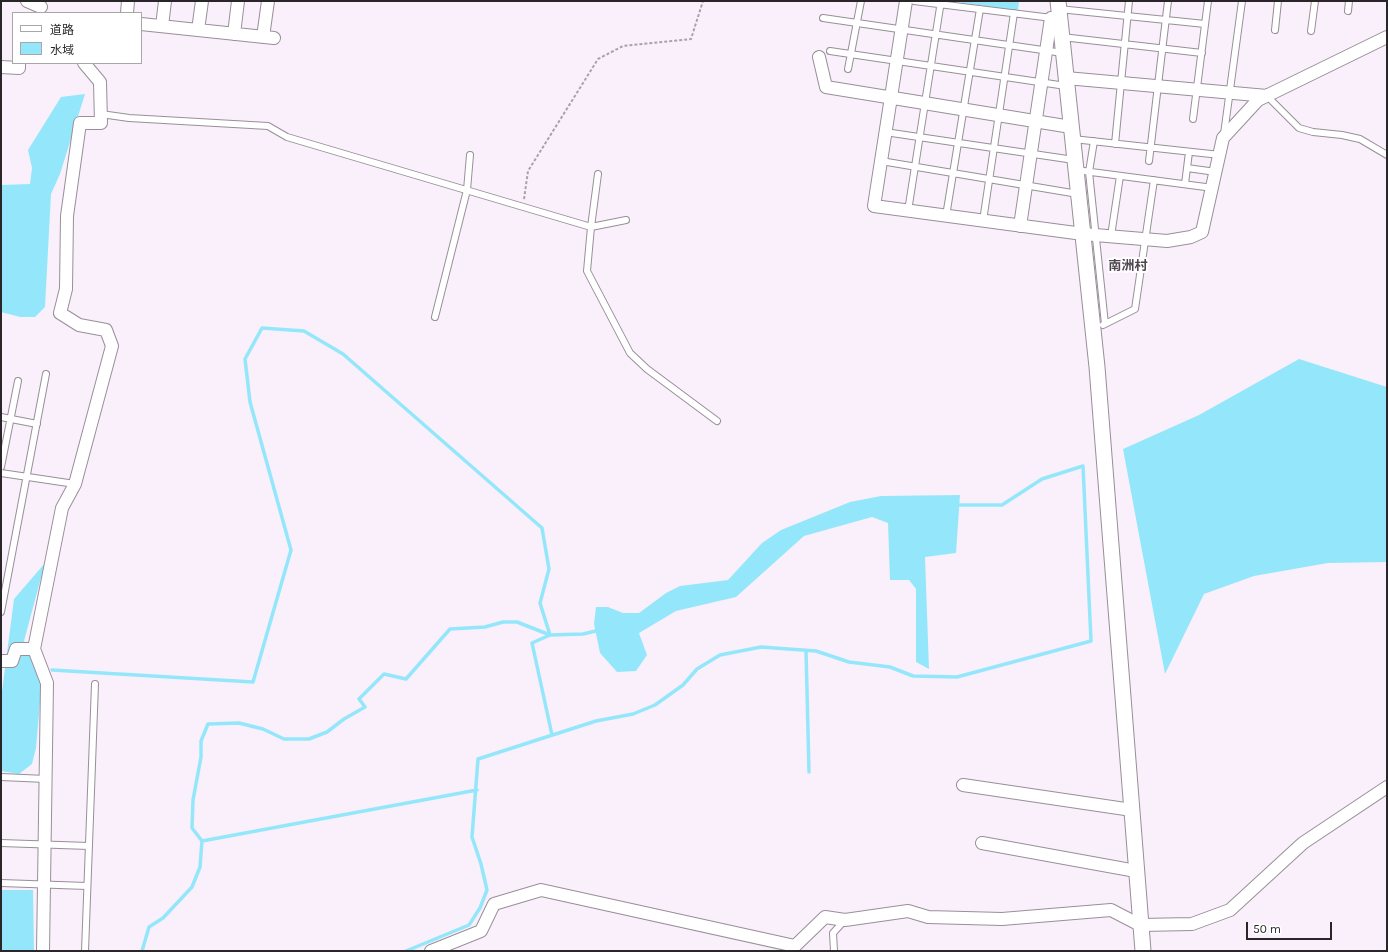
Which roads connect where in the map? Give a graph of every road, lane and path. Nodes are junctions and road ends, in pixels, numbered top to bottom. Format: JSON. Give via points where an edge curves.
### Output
{"nodes":[{"id":1,"x":27,"y":1,"type":"edge"},
{"id":2,"x":128,"y":1,"type":"edge"},
{"id":3,"x":165,"y":1,"type":"edge"},
{"id":4,"x":202,"y":1,"type":"edge"},
{"id":5,"x":238,"y":1,"type":"edge"},
{"id":6,"x":268,"y":1,"type":"edge"},
{"id":7,"x":703,"y":1,"type":"edge"},
{"id":8,"x":861,"y":1,"type":"edge"},
{"id":9,"x":906,"y":1,"type":"edge"},
{"id":10,"x":914,"y":1,"type":"edge"},
{"id":11,"x":1129,"y":1,"type":"edge"},
{"id":12,"x":1168,"y":1,"type":"edge"},
{"id":13,"x":1208,"y":1,"type":"edge"},
{"id":14,"x":1242,"y":1,"type":"edge"},
{"id":15,"x":1278,"y":1,"type":"edge"},
{"id":16,"x":1315,"y":1,"type":"edge"},
{"id":17,"x":1349,"y":1,"type":"edge"},
{"id":18,"x":941,"y":3,"type":"edge"},
{"id":19,"x":42,"y":7,"type":"edge"},
{"id":20,"x":980,"y":9,"type":"junction"},
{"id":21,"x":1348,"y":11,"type":"dead end"},
{"id":22,"x":127,"y":12,"type":"edge"},
{"id":23,"x":1057,"y":12,"type":"edge"},
{"id":24,"x":1014,"y":14,"type":"junction"},
{"id":25,"x":1128,"y":16,"type":"junction"},
{"id":26,"x":823,"y":18,"type":"dead end"},
{"id":27,"x":1166,"y":20,"type":"junction"},
{"id":28,"x":857,"y":23,"type":"junction"},
{"id":29,"x":142,"y":24,"type":"edge"},
{"id":30,"x":1205,"y":24,"type":"junction"},
{"id":31,"x":162,"y":26,"type":"junction"},
{"id":32,"x":902,"y":29,"type":"junction"},
{"id":33,"x":198,"y":30,"type":"junction"},
{"id":34,"x":1275,"y":30,"type":"dead end"},
{"id":35,"x":1311,"y":31,"type":"dead end"},
{"id":36,"x":234,"y":34,"type":"junction"},
{"id":37,"x":936,"y":34,"type":"junction"},
{"id":38,"x":1062,"y":36,"type":"junction"},
{"id":39,"x":1387,"y":36,"type":"edge"},
{"id":40,"x":975,"y":40,"type":"junction"},
{"id":41,"x":1125,"y":44,"type":"junction"},
{"id":42,"x":1009,"y":45,"type":"junction"},
{"id":43,"x":1163,"y":48,"type":"junction"},
{"id":44,"x":830,"y":51,"type":"dead end"},
{"id":45,"x":1046,"y":51,"type":"junction"},
{"id":46,"x":1064,"y":53,"type":"junction"},
{"id":47,"x":1202,"y":53,"type":"junction"},
{"id":48,"x":851,"y":54,"type":"junction"},
{"id":49,"x":819,"y":57,"type":"dead end"},
{"id":50,"x":897,"y":61,"type":"junction"},
{"id":51,"x":19,"y":64,"type":"edge"},
{"id":52,"x":85,"y":64,"type":"edge"},
{"id":53,"x":931,"y":66,"type":"junction"},
{"id":54,"x":1,"y":67,"type":"edge"},
{"id":55,"x":848,"y":69,"type":"dead end"},
{"id":56,"x":970,"y":72,"type":"junction"},
{"id":57,"x":1004,"y":77,"type":"junction"},
{"id":58,"x":1042,"y":82,"type":"junction"},
{"id":59,"x":1067,"y":82,"type":"junction"},
{"id":60,"x":1121,"y":83,"type":"junction"},
{"id":61,"x":1158,"y":86,"type":"junction"},
{"id":62,"x":1197,"y":90,"type":"junction"},
{"id":63,"x":1230,"y":92,"type":"junction"},
{"id":64,"x":1267,"y":96,"type":"junction"},
{"id":65,"x":891,"y":98,"type":"junction"},
{"id":66,"x":925,"y":103,"type":"junction"},
{"id":67,"x":963,"y":110,"type":"junction"},
{"id":68,"x":101,"y":114,"type":"junction"},
{"id":69,"x":999,"y":115,"type":"junction"},
{"id":70,"x":1193,"y":119,"type":"dead end"},
{"id":71,"x":1036,"y":122,"type":"junction"},
{"id":72,"x":885,"y":132,"type":"junction"},
{"id":73,"x":1072,"y":133,"type":"junction"},
{"id":74,"x":919,"y":137,"type":"junction"},
{"id":75,"x":1224,"y":138,"type":"junction"},
{"id":76,"x":1094,"y":142,"type":"junction"},
{"id":77,"x":958,"y":143,"type":"junction"},
{"id":78,"x":1115,"y":144,"type":"junction"},
{"id":79,"x":994,"y":148,"type":"junction"},
{"id":80,"x":1151,"y":148,"type":"junction"},
{"id":81,"x":1189,"y":152,"type":"junction"},
{"id":82,"x":1031,"y":153,"type":"junction"},
{"id":83,"x":470,"y":155,"type":"dead end"},
{"id":84,"x":1220,"y":155,"type":"junction"},
{"id":85,"x":1387,"y":155,"type":"edge"},
{"id":86,"x":881,"y":161,"type":"junction"},
{"id":87,"x":1149,"y":162,"type":"dead end"},
{"id":88,"x":914,"y":166,"type":"junction"},
{"id":89,"x":1080,"y":167,"type":"junction"},
{"id":90,"x":1187,"y":168,"type":"junction"},
{"id":91,"x":1216,"y":172,"type":"junction"},
{"id":92,"x":953,"y":173,"type":"junction"},
{"id":93,"x":598,"y":174,"type":"dead end"},
{"id":94,"x":1120,"y":176,"type":"junction"},
{"id":95,"x":989,"y":179,"type":"junction"},
{"id":96,"x":1154,"y":180,"type":"junction"},
{"id":97,"x":1185,"y":184,"type":"junction"},
{"id":98,"x":1026,"y":185,"type":"junction"},
{"id":99,"x":1213,"y":188,"type":"junction"},
{"id":100,"x":467,"y":190,"type":"junction"},
{"id":101,"x":1078,"y":194,"type":"junction"},
{"id":102,"x":523,"y":206,"type":"junction"},
{"id":103,"x":908,"y":211,"type":"junction"},
{"id":104,"x":946,"y":216,"type":"junction"},
{"id":105,"x":626,"y":220,"type":"dead end"},
{"id":106,"x":983,"y":221,"type":"junction"},
{"id":107,"x":1020,"y":226,"type":"junction"},
{"id":108,"x":591,"y":227,"type":"junction"},
{"id":109,"x":1089,"y":234,"type":"junction"},
{"id":110,"x":1111,"y":236,"type":"junction"},
{"id":111,"x":1145,"y":239,"type":"junction"},
{"id":112,"x":436,"y":317,"type":"dead end"},
{"id":113,"x":1099,"y":327,"type":"junction"},
{"id":114,"x":46,"y":374,"type":"dead end"},
{"id":115,"x":18,"y":381,"type":"dead end"},
{"id":116,"x":1,"y":417,"type":"edge"},
{"id":117,"x":10,"y":419,"type":"junction"},
{"id":118,"x":717,"y":421,"type":"dead end"},
{"id":119,"x":36,"y":424,"type":"junction"},
{"id":120,"x":1,"y":467,"type":"edge"},
{"id":121,"x":1,"y":473,"type":"edge"},
{"id":122,"x":27,"y":477,"type":"junction"},
{"id":123,"x":75,"y":484,"type":"junction"},
{"id":124,"x":1,"y":612,"type":"edge"},
{"id":125,"x":34,"y":649,"type":"junction"},
{"id":126,"x":1,"y":661,"type":"edge"},
{"id":127,"x":95,"y":684,"type":"dead end"},
{"id":128,"x":1,"y":777,"type":"edge"},
{"id":129,"x":46,"y":779,"type":"junction"},
{"id":130,"x":964,"y":785,"type":"dead end"},
{"id":131,"x":1387,"y":787,"type":"edge"},
{"id":132,"x":1132,"y":810,"type":"junction"},
{"id":133,"x":1,"y":843,"type":"edge"},
{"id":134,"x":982,"y":843,"type":"dead end"},
{"id":135,"x":44,"y":845,"type":"junction"},
{"id":136,"x":89,"y":846,"type":"junction"},
{"id":137,"x":1136,"y":871,"type":"junction"},
{"id":138,"x":1,"y":883,"type":"edge"},
{"id":139,"x":44,"y":884,"type":"junction"},
{"id":140,"x":87,"y":886,"type":"junction"},
{"id":141,"x":845,"y":920,"type":"junction"},
{"id":142,"x":1140,"y":925,"type":"junction"},
{"id":143,"x":43,"y":951,"type":"edge"},
{"id":144,"x":85,"y":951,"type":"edge"},
{"id":145,"x":431,"y":951,"type":"edge"},
{"id":146,"x":834,"y":951,"type":"edge"},
{"id":147,"x":1143,"y":951,"type":"edge"}],
"edges":[{"from":1,"to":19,"type":"street"},
{"from":2,"to":22,"type":"street"},
{"from":3,"to":31,"type":"street"},
{"from":4,"to":33,"type":"street"},
{"from":5,"to":36,"type":"street"},
{"from":6,"to":36,"type":"street","via":[[269,38]]},
{"from":7,"to":102,"type":"path","via":[[691,38],[623,46],[598,59],[528,171]]},
{"from":8,"to":28,"type":"lane"},
{"from":9,"to":32,"type":"street"},
{"from":10,"to":18,"type":"lane"},
{"from":11,"to":25,"type":"lane"},
{"from":12,"to":27,"type":"lane"},
{"from":13,"to":30,"type":"lane"},
{"from":14,"to":63,"type":"lane"},
{"from":15,"to":34,"type":"lane"},
{"from":16,"to":35,"type":"lane"},
{"from":17,"to":21,"type":"lane"},
{"from":18,"to":20,"type":"lane"},
{"from":18,"to":37,"type":"lane"},
{"from":20,"to":24,"type":"lane"},
{"from":20,"to":40,"type":"lane"},
{"from":23,"to":24,"type":"lane"},
{"from":23,"to":25,"type":"lane"},
{"from":23,"to":38,"type":"street"},
{"from":23,"to":45,"type":"street"},
{"from":24,"to":42,"type":"lane"},
{"from":25,"to":27,"type":"lane"},
{"from":25,"to":41,"type":"lane"},
{"from":26,"to":28,"type":"lane"},
{"from":27,"to":30,"type":"lane"},
{"from":27,"to":43,"type":"lane"},
{"from":28,"to":32,"type":"lane"},
{"from":28,"to":48,"type":"lane"},
{"from":29,"to":31,"type":"street"},
{"from":30,"to":47,"type":"lane"},
{"from":31,"to":33,"type":"street"},
{"from":32,"to":37,"type":"lane"},
{"from":32,"to":50,"type":"street"},
{"from":33,"to":36,"type":"street"},
{"from":37,"to":40,"type":"lane"},
{"from":37,"to":53,"type":"lane"},
{"from":38,"to":41,"type":"lane"},
{"from":38,"to":46,"type":"street"},
{"from":39,"to":64,"type":"street"},
{"from":40,"to":42,"type":"lane"},
{"from":40,"to":56,"type":"lane"},
{"from":41,"to":43,"type":"lane"},
{"from":41,"to":60,"type":"lane"},
{"from":42,"to":45,"type":"lane"},
{"from":42,"to":57,"type":"lane"},
{"from":43,"to":47,"type":"lane"},
{"from":43,"to":61,"type":"lane"},
{"from":44,"to":48,"type":"lane"},
{"from":45,"to":46,"type":"lane"},
{"from":45,"to":58,"type":"street"},
{"from":46,"to":59,"type":"street"},
{"from":47,"to":62,"type":"lane"},
{"from":48,"to":50,"type":"lane"},
{"from":48,"to":55,"type":"lane"},
{"from":49,"to":65,"type":"street","via":[[826,87]]},
{"from":50,"to":53,"type":"lane"},
{"from":50,"to":65,"type":"street"},
{"from":51,"to":54,"type":"street","via":[[19,68]]},
{"from":52,"to":68,"type":"street","via":[[100,82]]},
{"from":53,"to":56,"type":"lane"},
{"from":53,"to":66,"type":"lane"},
{"from":56,"to":57,"type":"lane"},
{"from":56,"to":67,"type":"lane"},
{"from":57,"to":58,"type":"lane"},
{"from":57,"to":69,"type":"lane"},
{"from":58,"to":59,"type":"lane"},
{"from":58,"to":71,"type":"street"},
{"from":59,"to":60,"type":"street"},
{"from":59,"to":73,"type":"street"},
{"from":60,"to":61,"type":"street"},
{"from":60,"to":78,"type":"lane"},
{"from":61,"to":62,"type":"street"},
{"from":61,"to":80,"type":"lane"},
{"from":62,"to":63,"type":"street"},
{"from":62,"to":70,"type":"lane"},
{"from":63,"to":64,"type":"street"},
{"from":63,"to":75,"type":"lane"},
{"from":64,"to":75,"type":"street","via":[[1258,100]]},
{"from":64,"to":85,"type":"lane","via":[[1299,128],[1360,139]]},
{"from":65,"to":66,"type":"street"},
{"from":65,"to":72,"type":"street"},
{"from":66,"to":67,"type":"street"},
{"from":66,"to":74,"type":"lane"},
{"from":67,"to":69,"type":"street"},
{"from":67,"to":77,"type":"lane"},
{"from":68,"to":100,"type":"lane","via":[[268,126],[287,137]]},
{"from":68,"to":123,"type":"street","via":[[101,123],[80,123],[67,216],[66,289],[60,313],[79,325],[106,330],[112,346]]},
{"from":69,"to":71,"type":"street"},
{"from":69,"to":79,"type":"lane"},
{"from":71,"to":73,"type":"street"},
{"from":71,"to":82,"type":"street"},
{"from":72,"to":74,"type":"lane"},
{"from":72,"to":86,"type":"street"},
{"from":73,"to":76,"type":"lane"},
{"from":73,"to":89,"type":"street"},
{"from":74,"to":77,"type":"lane"},
{"from":74,"to":88,"type":"lane"},
{"from":75,"to":84,"type":"street"},
{"from":76,"to":78,"type":"lane"},
{"from":76,"to":89,"type":"lane"},
{"from":77,"to":79,"type":"lane"},
{"from":77,"to":92,"type":"lane"},
{"from":78,"to":80,"type":"lane"},
{"from":79,"to":82,"type":"lane"},
{"from":79,"to":95,"type":"lane"},
{"from":80,"to":81,"type":"lane"},
{"from":80,"to":87,"type":"lane"},
{"from":81,"to":84,"type":"lane"},
{"from":81,"to":90,"type":"lane"},
{"from":82,"to":89,"type":"lane"},
{"from":82,"to":98,"type":"street"},
{"from":83,"to":100,"type":"lane"},
{"from":84,"to":91,"type":"street"},
{"from":86,"to":88,"type":"lane"},
{"from":86,"to":103,"type":"street","via":[[874,206]]},
{"from":88,"to":92,"type":"lane"},
{"from":88,"to":103,"type":"lane"},
{"from":89,"to":94,"type":"lane"},
{"from":89,"to":101,"type":"street"},
{"from":89,"to":109,"type":"lane"},
{"from":90,"to":91,"type":"lane"},
{"from":90,"to":97,"type":"lane"},
{"from":91,"to":99,"type":"street"},
{"from":92,"to":95,"type":"lane"},
{"from":92,"to":104,"type":"lane"},
{"from":93,"to":108,"type":"lane"},
{"from":94,"to":96,"type":"lane"},
{"from":94,"to":110,"type":"lane"},
{"from":95,"to":98,"type":"lane"},
{"from":95,"to":106,"type":"lane"},
{"from":96,"to":97,"type":"lane"},
{"from":96,"to":111,"type":"lane"},
{"from":97,"to":99,"type":"lane"},
{"from":98,"to":101,"type":"lane"},
{"from":98,"to":107,"type":"street"},
{"from":99,"to":111,"type":"street","via":[[1202,232],[1167,241]]},
{"from":100,"to":102,"type":"lane"},
{"from":100,"to":112,"type":"lane"},
{"from":101,"to":109,"type":"street"},
{"from":102,"to":108,"type":"lane"},
{"from":103,"to":104,"type":"street"},
{"from":104,"to":106,"type":"street"},
{"from":105,"to":108,"type":"lane"},
{"from":106,"to":107,"type":"street"},
{"from":107,"to":109,"type":"street"},
{"from":108,"to":118,"type":"lane","via":[[587,271],[630,353],[647,369]]},
{"from":109,"to":110,"type":"street"},
{"from":109,"to":113,"type":"street"},
{"from":110,"to":111,"type":"street"},
{"from":111,"to":113,"type":"lane","via":[[1135,309]]},
{"from":113,"to":132,"type":"street"},
{"from":114,"to":119,"type":"lane"},
{"from":115,"to":117,"type":"lane"},
{"from":116,"to":117,"type":"lane"},
{"from":117,"to":119,"type":"lane"},
{"from":117,"to":120,"type":"lane"},
{"from":119,"to":122,"type":"lane"},
{"from":121,"to":122,"type":"lane"},
{"from":122,"to":123,"type":"lane"},
{"from":122,"to":124,"type":"lane"},
{"from":123,"to":125,"type":"street","via":[[62,508]]},
{"from":125,"to":126,"type":"street","via":[[16,649],[12,661]]},
{"from":125,"to":129,"type":"street","via":[[47,683]]},
{"from":127,"to":136,"type":"lane"},
{"from":128,"to":129,"type":"lane"},
{"from":129,"to":135,"type":"street"},
{"from":130,"to":132,"type":"street"},
{"from":131,"to":142,"type":"street","via":[[1303,843],[1230,910],[1192,924]]},
{"from":132,"to":137,"type":"street"},
{"from":133,"to":135,"type":"lane"},
{"from":134,"to":137,"type":"street"},
{"from":135,"to":136,"type":"lane"},
{"from":135,"to":139,"type":"street"},
{"from":136,"to":140,"type":"lane"},
{"from":137,"to":142,"type":"street"},
{"from":138,"to":139,"type":"lane"},
{"from":139,"to":140,"type":"lane"},
{"from":139,"to":143,"type":"street"},
{"from":140,"to":144,"type":"lane"},
{"from":141,"to":142,"type":"street","via":[[908,911],[928,917],[1002,919],[1111,910]]},
{"from":141,"to":145,"type":"street","via":[[825,917],[795,946],[540,890],[494,904],[481,931]]},
{"from":141,"to":146,"type":"lane","via":[[833,933]]},
{"from":142,"to":147,"type":"street"}]}
